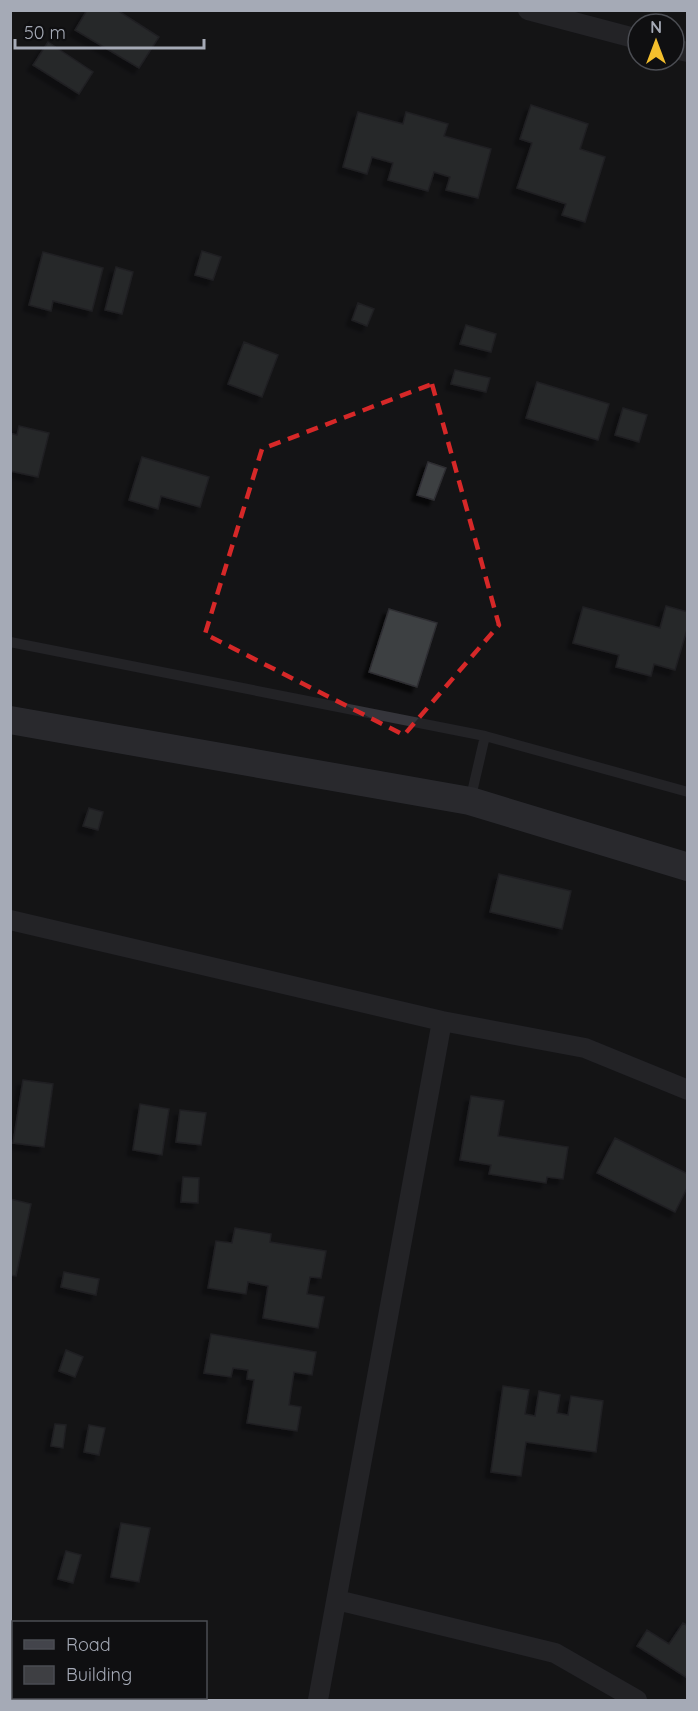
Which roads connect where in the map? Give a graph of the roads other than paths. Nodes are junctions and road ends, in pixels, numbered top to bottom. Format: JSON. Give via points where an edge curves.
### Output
{"nodes":[{"id":1,"x":528,"y":10,"type":"edge"},
{"id":2,"x":626,"y":36,"type":"edge"},
{"id":3,"x":10,"y":642,"type":"edge"},
{"id":4,"x":10,"y":720,"type":"edge"},
{"id":5,"x":485,"y":736,"type":"junction"},
{"id":6,"x":687,"y":792,"type":"edge"},
{"id":7,"x":470,"y":801,"type":"junction"},
{"id":8,"x":687,"y":867,"type":"edge"},
{"id":9,"x":10,"y":920,"type":"edge"},
{"id":10,"x":442,"y":1021,"type":"junction"},
{"id":11,"x":687,"y":1089,"type":"edge"},
{"id":12,"x":337,"y":1600,"type":"junction"},
{"id":13,"x":318,"y":1701,"type":"edge"},
{"id":14,"x":637,"y":1701,"type":"edge"}],
"edges":[{"from":1,"to":2,"type":"street"},
{"from":3,"to":5,"type":"lane"},
{"from":4,"to":7,"type":"street"},
{"from":5,"to":6,"type":"lane"},
{"from":5,"to":7,"type":"lane"},
{"from":7,"to":8,"type":"street"},
{"from":9,"to":10,"type":"street"},
{"from":10,"to":11,"type":"street","via":[[585,1048]]},
{"from":10,"to":12,"type":"street"},
{"from":12,"to":13,"type":"street"},
{"from":12,"to":14,"type":"street","via":[[555,1653]]}]}
